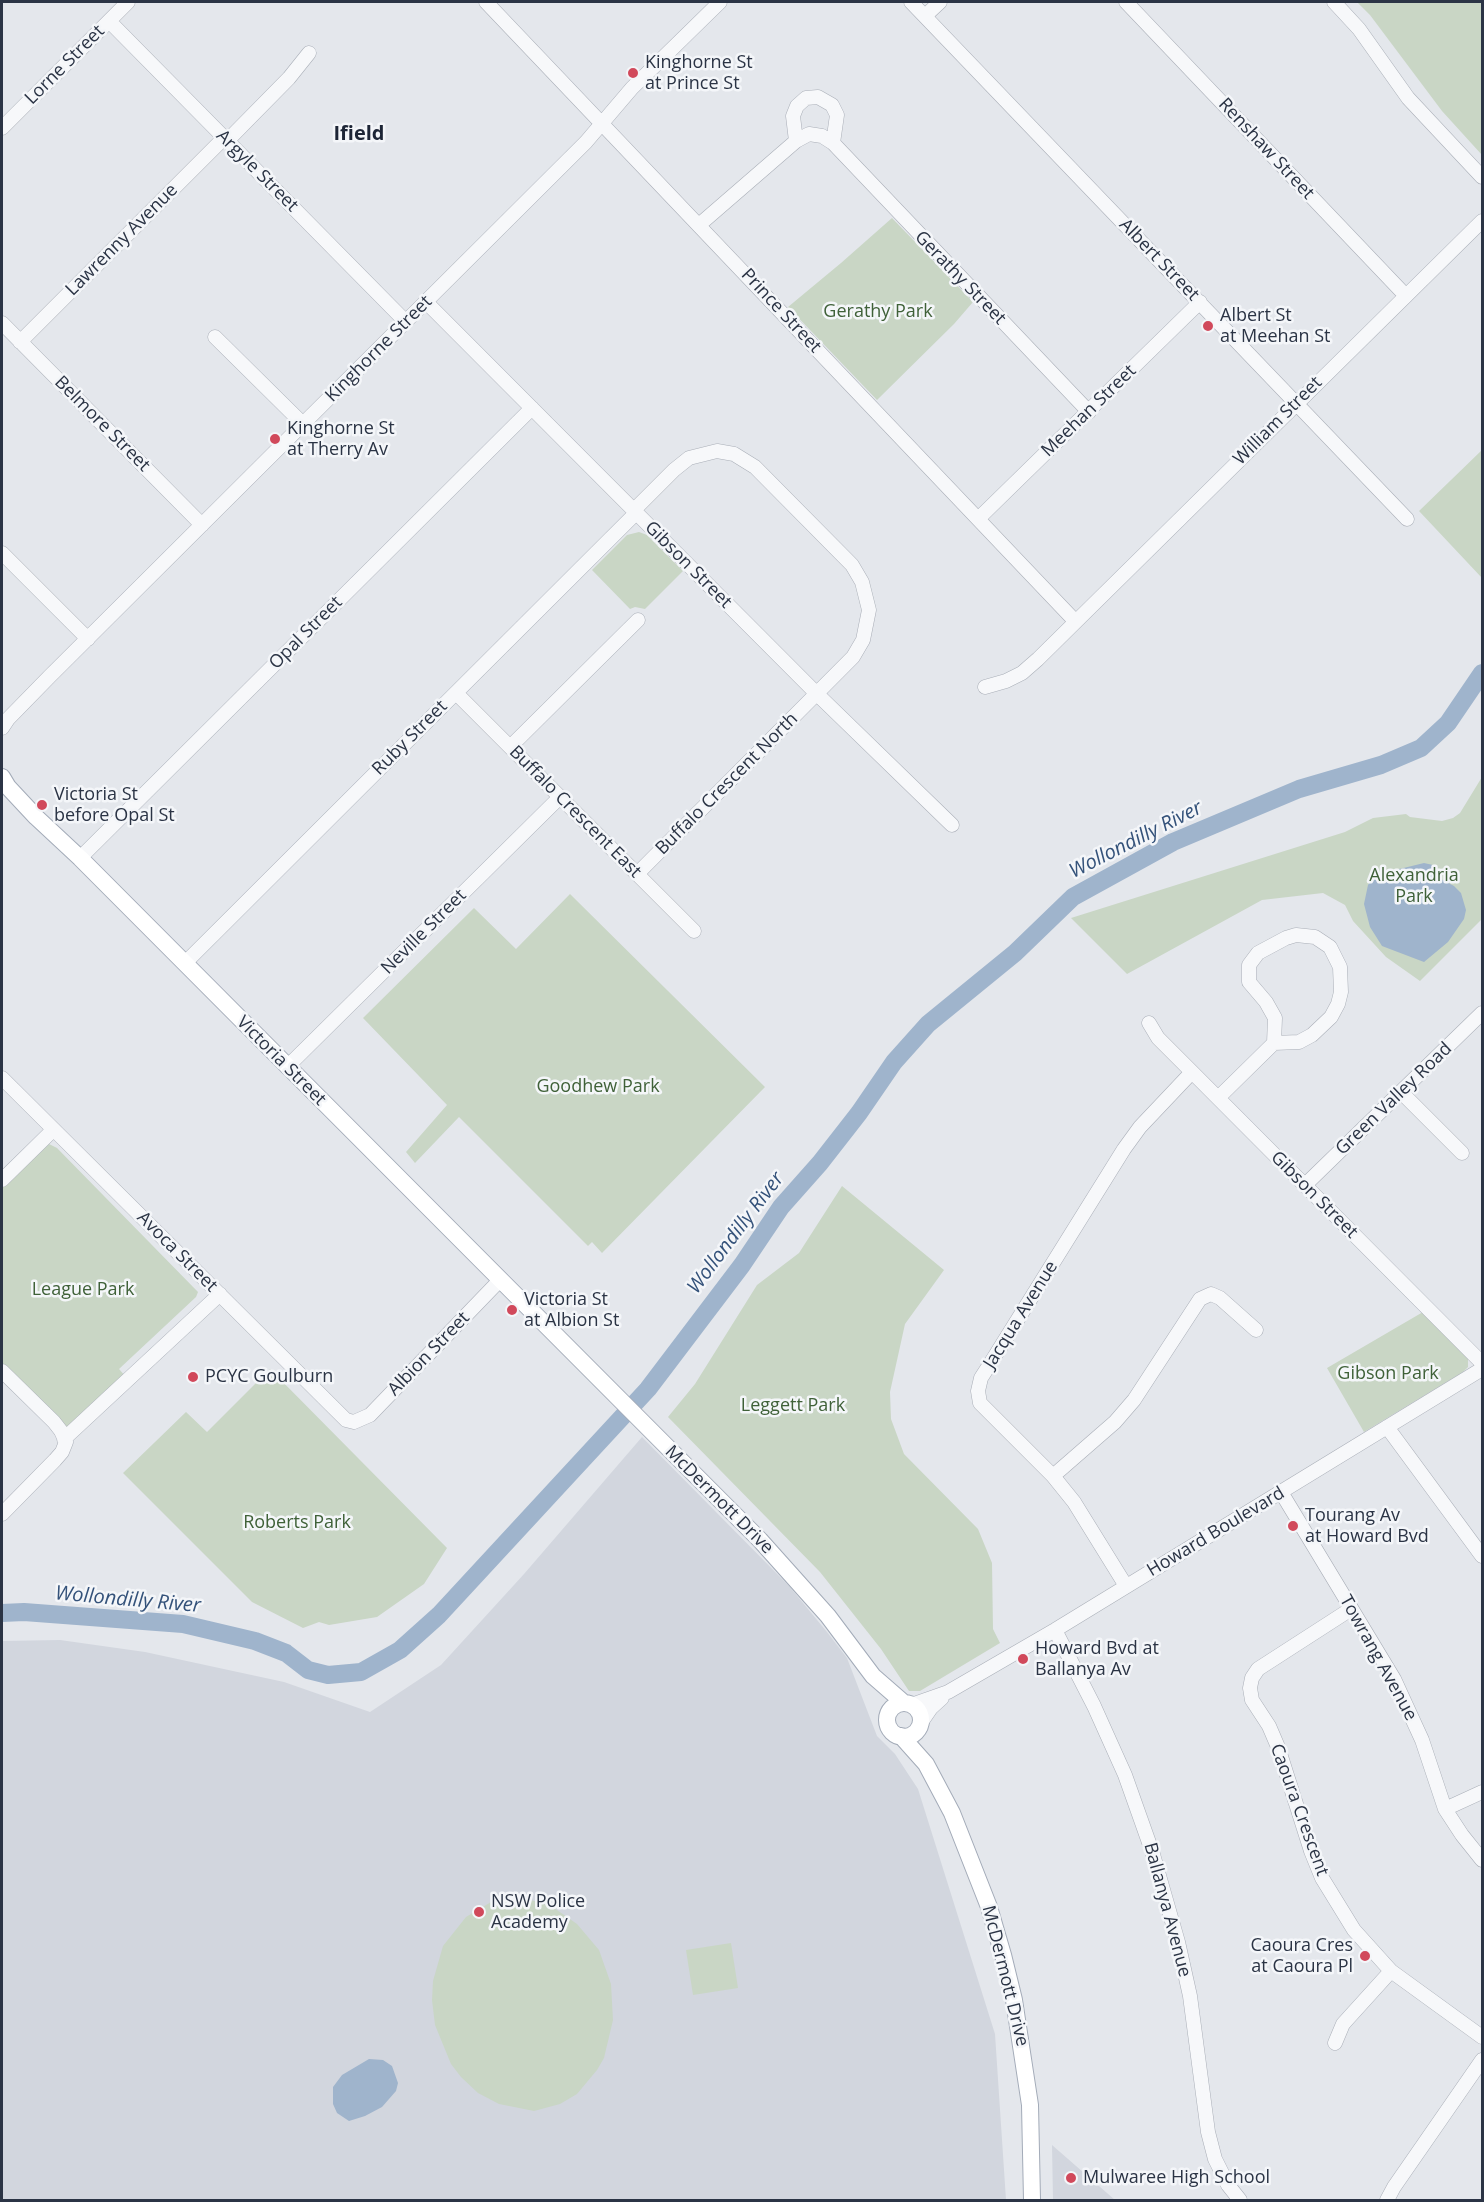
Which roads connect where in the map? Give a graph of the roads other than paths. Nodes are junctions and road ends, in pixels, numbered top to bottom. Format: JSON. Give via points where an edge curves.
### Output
{"nodes":[{"id":1,"x":128,"y":2,"type":"edge"},
{"id":2,"x":486,"y":2,"type":"edge"},
{"id":3,"x":720,"y":2,"type":"edge"},
{"id":4,"x":911,"y":2,"type":"edge"},
{"id":5,"x":940,"y":2,"type":"edge"},
{"id":6,"x":1126,"y":2,"type":"edge"},
{"id":7,"x":1334,"y":2,"type":"edge"},
{"id":8,"x":925,"y":16,"type":"junction"},
{"id":9,"x":109,"y":21,"type":"junction"},
{"id":10,"x":309,"y":53,"type":"dead end"},
{"id":11,"x":602,"y":124,"type":"junction"},
{"id":12,"x":2,"y":128,"type":"edge"},
{"id":13,"x":226,"y":139,"type":"junction"},
{"id":14,"x":796,"y":141,"type":"junction"},
{"id":15,"x":832,"y":143,"type":"junction"},
{"id":16,"x":1482,"y":177,"type":"edge"},
{"id":17,"x":1482,"y":221,"type":"edge"},
{"id":18,"x":699,"y":225,"type":"junction"},
{"id":19,"x":1406,"y":296,"type":"junction"},
{"id":20,"x":426,"y":302,"type":"junction"},
{"id":21,"x":1200,"y":302,"type":"junction"},
{"id":22,"x":406,"y":322,"type":"junction"},
{"id":23,"x":2,"y":323,"type":"edge"},
{"id":24,"x":215,"y":337,"type":"dead end"},
{"id":25,"x":20,"y":342,"type":"junction"},
{"id":26,"x":1296,"y":403,"type":"junction"},
{"id":27,"x":532,"y":408,"type":"junction"},
{"id":28,"x":1089,"y":412,"type":"junction"},
{"id":29,"x":303,"y":424,"type":"junction"},
{"id":30,"x":635,"y":512,"type":"junction"},
{"id":31,"x":978,"y":519,"type":"junction"},
{"id":32,"x":1407,"y":519,"type":"dead end"},
{"id":33,"x":202,"y":525,"type":"junction"},
{"id":34,"x":2,"y":553,"type":"edge"},
{"id":35,"x":638,"y":621,"type":"dead end"},
{"id":36,"x":1075,"y":621,"type":"junction"},
{"id":37,"x":88,"y":639,"type":"junction"},
{"id":38,"x":985,"y":687,"type":"dead end"},
{"id":39,"x":456,"y":693,"type":"junction"},
{"id":40,"x":817,"y":694,"type":"junction"},
{"id":41,"x":4,"y":723,"type":"edge"},
{"id":42,"x":510,"y":747,"type":"junction"},
{"id":43,"x":4,"y":782,"type":"edge"},
{"id":44,"x":560,"y":797,"type":"junction"},
{"id":45,"x":952,"y":825,"type":"dead end"},
{"id":46,"x":81,"y":858,"type":"junction"},
{"id":47,"x":637,"y":874,"type":"junction"},
{"id":48,"x":694,"y":931,"type":"dead end"},
{"id":49,"x":185,"y":963,"type":"junction"},
{"id":50,"x":1482,"y":1013,"type":"edge"},
{"id":51,"x":1149,"y":1023,"type":"dead end"},
{"id":52,"x":1274,"y":1043,"type":"junction"},
{"id":53,"x":287,"y":1067,"type":"junction"},
{"id":54,"x":1192,"y":1072,"type":"junction"},
{"id":55,"x":2,"y":1078,"type":"edge"},
{"id":56,"x":1401,"y":1092,"type":"junction"},
{"id":57,"x":1218,"y":1098,"type":"junction"},
{"id":58,"x":53,"y":1130,"type":"junction"},
{"id":59,"x":1462,"y":1153,"type":"dead end"},
{"id":60,"x":2,"y":1180,"type":"edge"},
{"id":61,"x":1305,"y":1185,"type":"junction"},
{"id":62,"x":500,"y":1280,"type":"junction"},
{"id":63,"x":220,"y":1294,"type":"junction"},
{"id":64,"x":1256,"y":1330,"type":"dead end"},
{"id":65,"x":554,"y":1334,"type":"joint"},
{"id":66,"x":1482,"y":1363,"type":"edge"},
{"id":67,"x":1482,"y":1369,"type":"edge"},
{"id":68,"x":2,"y":1371,"type":"edge"},
{"id":69,"x":354,"y":1422,"type":"joint"},
{"id":70,"x":1388,"y":1427,"type":"junction"},
{"id":71,"x":65,"y":1440,"type":"junction"},
{"id":72,"x":1053,"y":1476,"type":"junction"},
{"id":73,"x":1281,"y":1492,"type":"junction"},
{"id":74,"x":2,"y":1514,"type":"edge"},
{"id":75,"x":1482,"y":1556,"type":"edge"},
{"id":76,"x":1126,"y":1586,"type":"junction"},
{"id":77,"x":1352,"y":1609,"type":"junction"},
{"id":78,"x":1055,"y":1630,"type":"junction"},
{"id":79,"x":873,"y":1676,"type":"junction"},
{"id":80,"x":948,"y":1692,"type":"junction"},
{"id":81,"x":908,"y":1704,"type":"junction"},
{"id":82,"x":887,"y":1715,"type":"junction"},
{"id":83,"x":919,"y":1726,"type":"junction"},
{"id":84,"x":901,"y":1736,"type":"junction"},
{"id":85,"x":926,"y":1764,"type":"junction"},
{"id":86,"x":1482,"y":1792,"type":"edge"},
{"id":87,"x":1446,"y":1809,"type":"junction"},
{"id":88,"x":1482,"y":1860,"type":"edge"},
{"id":89,"x":1391,"y":1971,"type":"junction"},
{"id":90,"x":1482,"y":2037,"type":"edge"},
{"id":91,"x":1335,"y":2043,"type":"dead end"},
{"id":92,"x":1482,"y":2060,"type":"edge"},
{"id":93,"x":1032,"y":2200,"type":"edge"},
{"id":94,"x":1239,"y":2200,"type":"edge"},
{"id":95,"x":1387,"y":2200,"type":"edge"}],
"edges":[{"from":1,"to":9,"type":"street","name":"Lorne Street"},
{"from":2,"to":11,"type":"street","name":"Prince Street"},
{"from":3,"to":11,"type":"street","name":"Kinghorne Street","via":[[632,88]]},
{"from":4,"to":8,"type":"street","name":"Albert Street"},
{"from":5,"to":8,"type":"street"},
{"from":6,"to":19,"type":"street","name":"Renshaw Street"},
{"from":7,"to":16,"type":"street","via":[[1359,29],[1404,93]]},
{"from":8,"to":21,"type":"street","name":"Albert Street"},
{"from":9,"to":12,"type":"street","name":"Lorne Street"},
{"from":9,"to":13,"type":"street","name":"Argyle Street"},
{"from":10,"to":13,"type":"street","name":"Lawrenny Avenue"},
{"from":11,"to":18,"type":"street","name":"Prince Street"},
{"from":11,"to":20,"type":"street","name":"Kinghorne Street"},
{"from":13,"to":22,"type":"street","name":"Argyle Street"},
{"from":13,"to":25,"type":"street","name":"Lawrenny Avenue"},
{"from":14,"to":15,"type":"street","via":[[815,134]]},
{"from":14,"to":15,"type":"street","via":[[794,111],[806,98],[818,97],[832,105],[837,116]]},
{"from":14,"to":18,"type":"street"},
{"from":15,"to":28,"type":"street","name":"Gerathy Street"},
{"from":17,"to":19,"type":"street","name":"William Street"},
{"from":18,"to":31,"type":"street","name":"Prince Street"},
{"from":19,"to":26,"type":"street","name":"William Street"},
{"from":20,"to":22,"type":"street","name":"Kinghorne Street"},
{"from":20,"to":27,"type":"street","name":"Gibson Street"},
{"from":21,"to":26,"type":"street","name":"Albert Street"},
{"from":21,"to":28,"type":"street","name":"Meehan Street"},
{"from":22,"to":29,"type":"street","name":"Kinghorne Street"},
{"from":23,"to":25,"type":"street","name":"Belmore Street"},
{"from":24,"to":29,"type":"street"},
{"from":25,"to":33,"type":"street","name":"Belmore Street"},
{"from":26,"to":32,"type":"street","name":"Albert Street"},
{"from":26,"to":36,"type":"street","name":"William Street"},
{"from":27,"to":30,"type":"street","name":"Gibson Street"},
{"from":27,"to":46,"type":"street","name":"Opal Street"},
{"from":28,"to":31,"type":"street","name":"Meehan Street"},
{"from":29,"to":33,"type":"street","name":"Kinghorne Street"},
{"from":30,"to":39,"type":"street","name":"Ruby Street"},
{"from":30,"to":40,"type":"street","name":"Gibson Street"},
{"from":30,"to":40,"type":"street","name":"Ruby Street","via":[[682,463],[707,452],[725,452],[742,458],[770,482],[852,565],[866,591],[868,621],[863,640],[853,657]]},
{"from":31,"to":36,"type":"street","name":"Prince Street"},
{"from":33,"to":37,"type":"street","name":"Kinghorne Street"},
{"from":34,"to":37,"type":"street"},
{"from":35,"to":42,"type":"street"},
{"from":36,"to":38,"type":"street","name":"William Street","via":[[1022,673]]},
{"from":37,"to":41,"type":"street","name":"Kinghorne Street"},
{"from":39,"to":42,"type":"street","name":"Buffalo Crescent East"},
{"from":39,"to":49,"type":"street","name":"Ruby Street"},
{"from":40,"to":45,"type":"street","name":"Gibson Street"},
{"from":40,"to":47,"type":"street","name":"Buffalo Crescent North"},
{"from":42,"to":44,"type":"street","name":"Buffalo Crescent East"},
{"from":43,"to":46,"type":"main road","name":"Victoria Street"},
{"from":44,"to":47,"type":"street","name":"Buffalo Crescent East"},
{"from":44,"to":53,"type":"street","name":"Neville Street"},
{"from":46,"to":49,"type":"main road","name":"Victoria Street"},
{"from":47,"to":48,"type":"street","name":"Buffalo Crescent East"},
{"from":49,"to":53,"type":"main road","name":"Victoria Street"},
{"from":50,"to":56,"type":"street","name":"Green Valley Road"},
{"from":51,"to":54,"type":"street","name":"Gibson Street","via":[[1158,1038]]},
{"from":52,"to":52,"type":"street","via":[[1299,1042],[1312,1035],[1323,1027],[1338,1004],[1340,967],[1330,948],[1315,937],[1286,938],[1258,953],[1249,965],[1249,982],[1275,1018]]},
{"from":52,"to":57,"type":"street"},
{"from":53,"to":62,"type":"main road","name":"Victoria Street"},
{"from":54,"to":57,"type":"street","name":"Gibson Street"},
{"from":54,"to":72,"type":"street","name":"Jacqua Avenue","via":[[1124,1149],[981,1378],[981,1403]]},
{"from":55,"to":58,"type":"street","name":"Avoca Street"},
{"from":56,"to":59,"type":"street"},
{"from":56,"to":61,"type":"street","name":"Green Valley Road"},
{"from":57,"to":61,"type":"street","name":"Gibson Street"},
{"from":58,"to":60,"type":"street"},
{"from":58,"to":63,"type":"street","name":"Avoca Street"},
{"from":61,"to":66,"type":"street","name":"Gibson Street"},
{"from":62,"to":65,"type":"main road","name":"Victoria Street"},
{"from":62,"to":69,"type":"street","name":"Albion Street","via":[[370,1415]]},
{"from":63,"to":69,"type":"street","name":"Avoca Street","via":[[339,1414]]},
{"from":63,"to":71,"type":"street"},
{"from":64,"to":72,"type":"street","via":[[1220,1298],[1211,1294],[1200,1299],[1134,1400],[1115,1422]]},
{"from":65,"to":79,"type":"main road","name":"McDermott Drive","via":[[760,1540],[828,1616]]},
{"from":67,"to":70,"type":"street","name":"Howard Boulevard"},
{"from":68,"to":71,"type":"street","via":[[54,1422]]},
{"from":70,"to":73,"type":"street","name":"Howard Boulevard"},
{"from":70,"to":75,"type":"street"},
{"from":71,"to":74,"type":"street","via":[[55,1461]]},
{"from":72,"to":76,"type":"street","name":"Jacqua Avenue","via":[[1074,1502]]},
{"from":73,"to":76,"type":"street","name":"Howard Boulevard"},
{"from":73,"to":77,"type":"street","name":"Towrang Avenue"},
{"from":76,"to":78,"type":"street","name":"Howard Boulevard"},
{"from":77,"to":87,"type":"street","name":"Towrang Avenue","via":[[1408,1708]]},
{"from":77,"to":89,"type":"street","name":"Caoura Crescent","via":[[1267,1662],[1252,1678],[1250,1688],[1252,1700],[1278,1747],[1322,1878],[1354,1930]]},
{"from":78,"to":80,"type":"street","name":"Howard Boulevard"},
{"from":78,"to":94,"type":"street","name":"Ballanya Avenue","via":[[1125,1775],[1152,1851],[1190,1996],[1208,2133],[1215,2159]]},
{"from":79,"to":81,"type":"main road","name":"McDermott Drive"},
{"from":79,"to":82,"type":"main road","name":"McDermott Drive"},
{"from":80,"to":81,"type":"street","name":"Howard Boulevard"},
{"from":80,"to":83,"type":"street","name":"Howard Boulevard"},
{"from":81,"to":82,"type":"main road","via":[[892,1708]]},
{"from":81,"to":83,"type":"main road","via":[[919,1713]]},
{"from":82,"to":84,"type":"main road","via":[[891,1731]]},
{"from":83,"to":84,"type":"main road","via":[[911,1735]]},
{"from":83,"to":85,"type":"main road","name":"McDermott Drive"},
{"from":84,"to":85,"type":"main road","name":"McDermott Drive"},
{"from":85,"to":93,"type":"main road","name":"McDermott Drive","via":[[973,1863],[1014,2000],[1030,2105]]},
{"from":86,"to":87,"type":"street"},
{"from":87,"to":88,"type":"street","name":"Towrang Avenue"},
{"from":89,"to":90,"type":"street","name":"Caoura Crescent"},
{"from":89,"to":91,"type":"street","via":[[1343,2024]]},
{"from":92,"to":95,"type":"street"}]}
